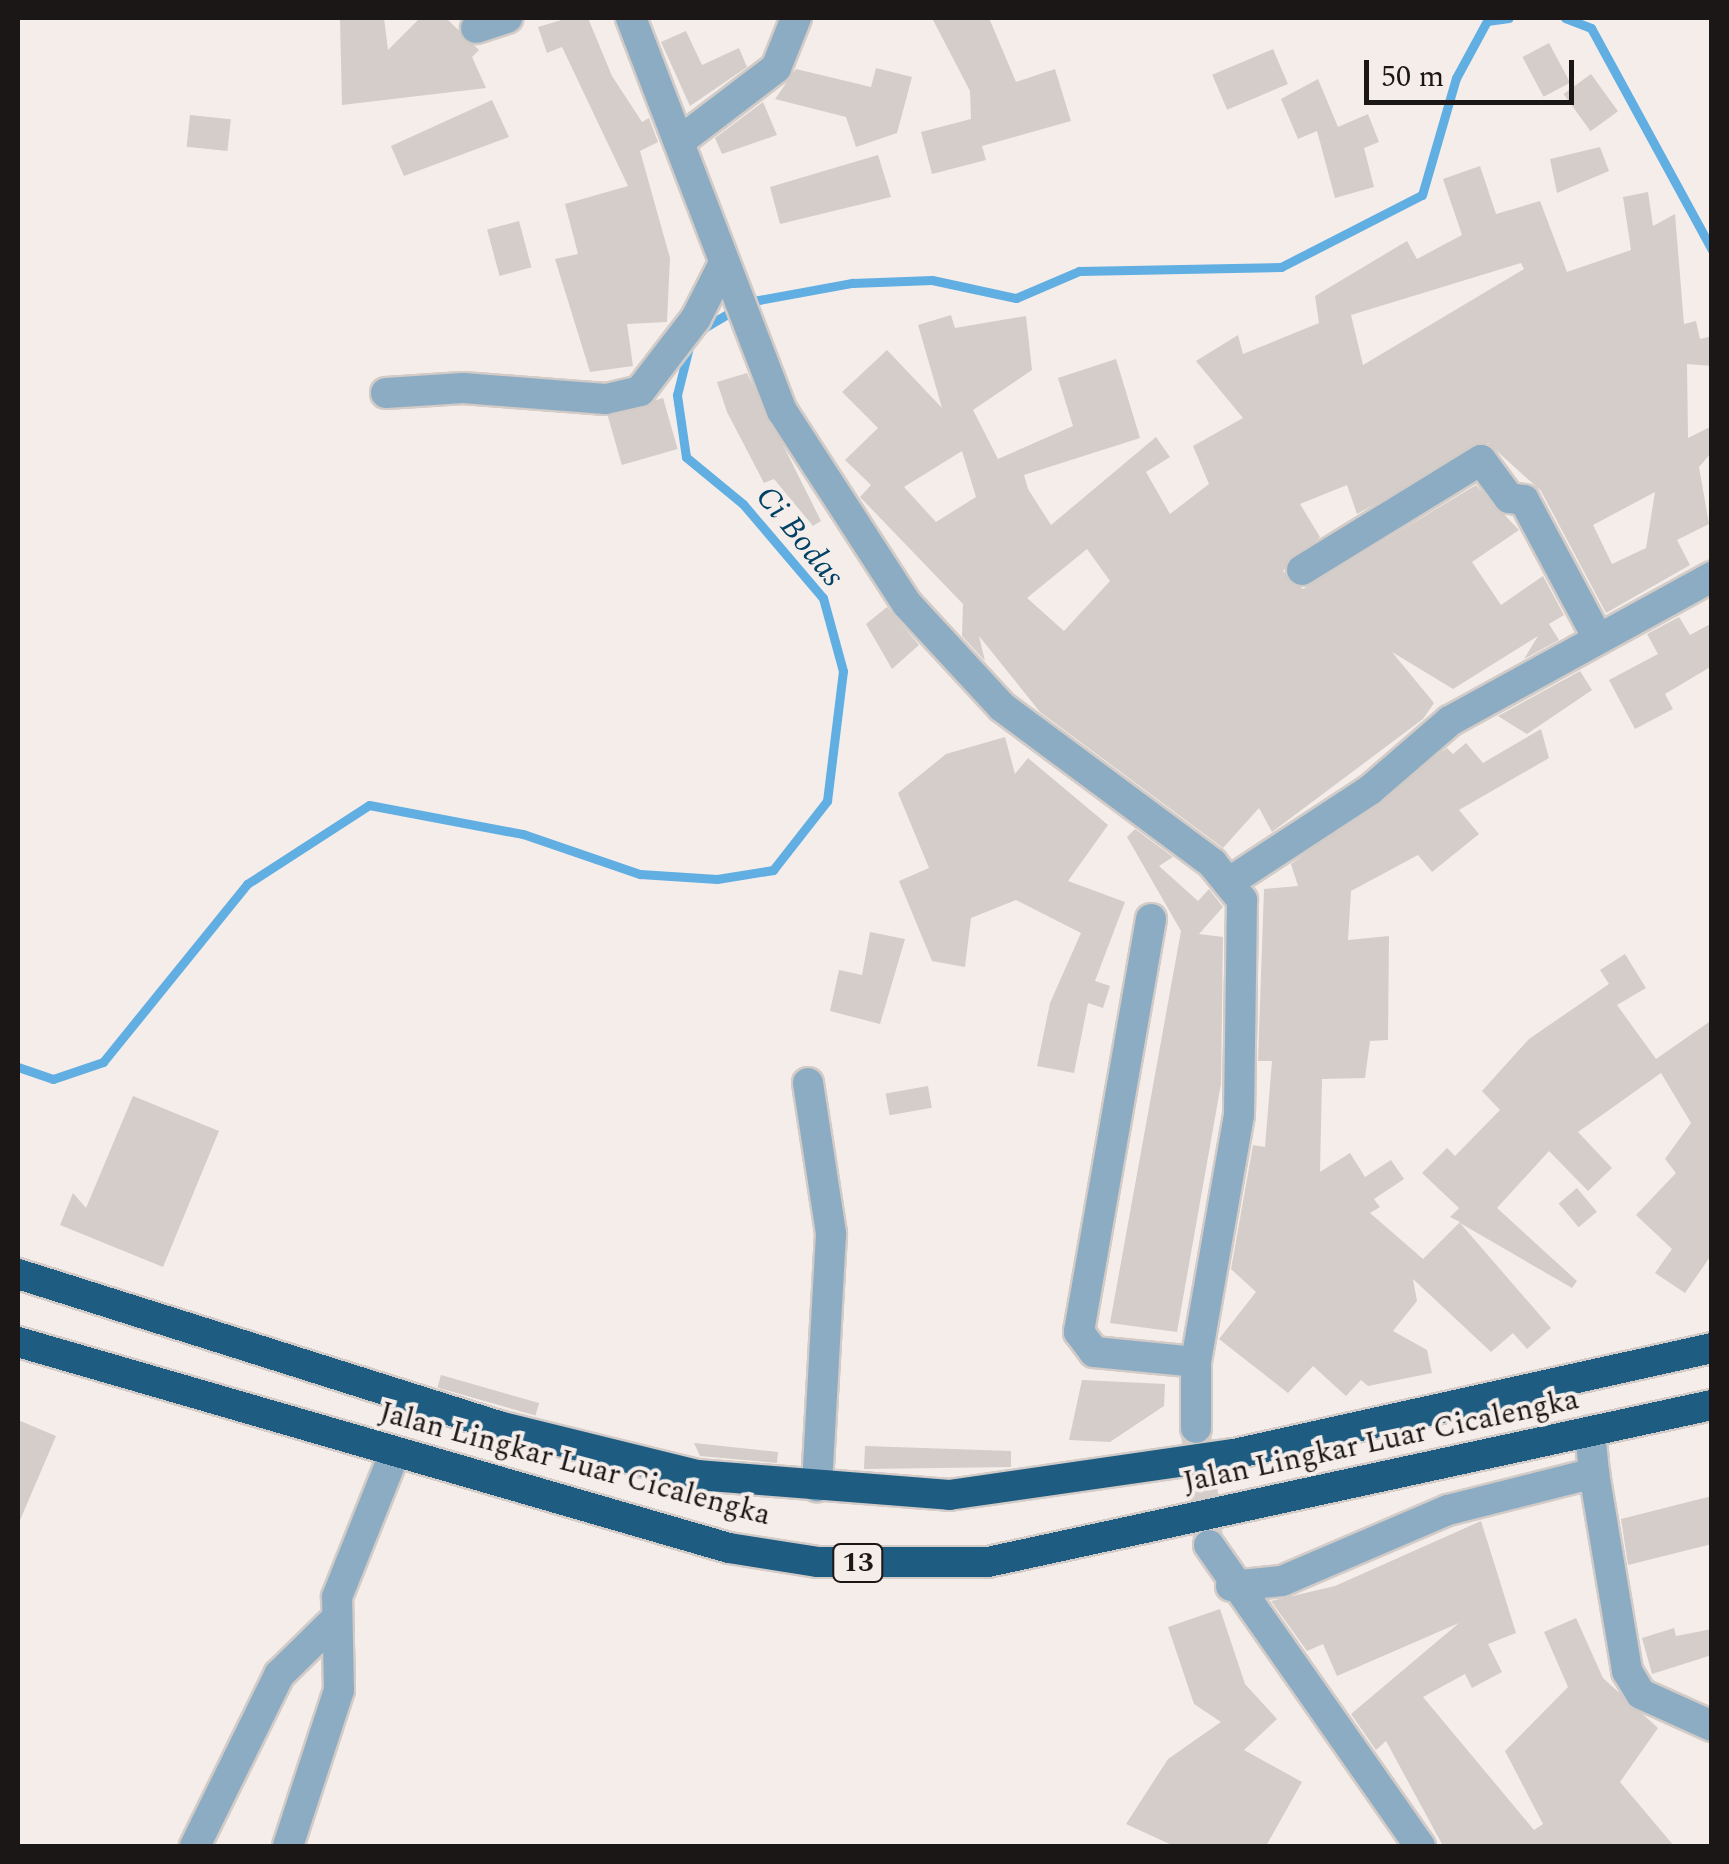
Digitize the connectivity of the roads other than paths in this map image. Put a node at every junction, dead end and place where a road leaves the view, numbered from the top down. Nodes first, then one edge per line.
1 (507, 18) edge
2 (631, 18) edge
3 (796, 18) edge
4 (476, 28) dead end
5 (684, 138) junction
6 (730, 277) junction
7 (386, 392) dead end
8 (1302, 570) dead end
9 (1712, 577) edge
10 (1597, 637) junction
11 (1231, 881) junction
12 (1150, 919) dead end
13 (808, 1083) dead end
14 (18, 1274) edge
15 (18, 1342) edge
16 (1712, 1348) edge
17 (1196, 1362) junction
18 (1712, 1405) edge
19 (1196, 1428) tunnel mouth
20 (1590, 1432) junction
21 (395, 1452) junction
22 (1594, 1473) junction
23 (817, 1487) junction
24 (1209, 1545) tunnel mouth
25 (1231, 1586) junction
26 (336, 1619) junction
27 (1712, 1726) edge
28 (195, 1846) edge
29 (288, 1846) edge
30 (1420, 1846) edge

1 - 4 street
2 - 5 street
3 - 5 street
5 - 6 street
6 - 7 street
6 - 11 street
8 - 10 street
9 - 10 street
10 - 11 street
11 - 17 street
12 - 17 street
13 - 23 street
14 - 23 highway, Jalan Lingkar Luar Cicalengka
15 - 21 highway, Jalan Lingkar Luar Cicalengka / 13
16 - 23 highway, Jalan Lingkar Luar Cicalengka
17 - 19 street
18 - 20 highway, Jalan Lingkar Luar Cicalengka / 13
20 - 21 highway, Jalan Lingkar Luar Cicalengka / 13
20 - 22 street
21 - 26 street
22 - 25 street
22 - 27 street
24 - 25 street
25 - 30 street
26 - 28 street
26 - 29 street

